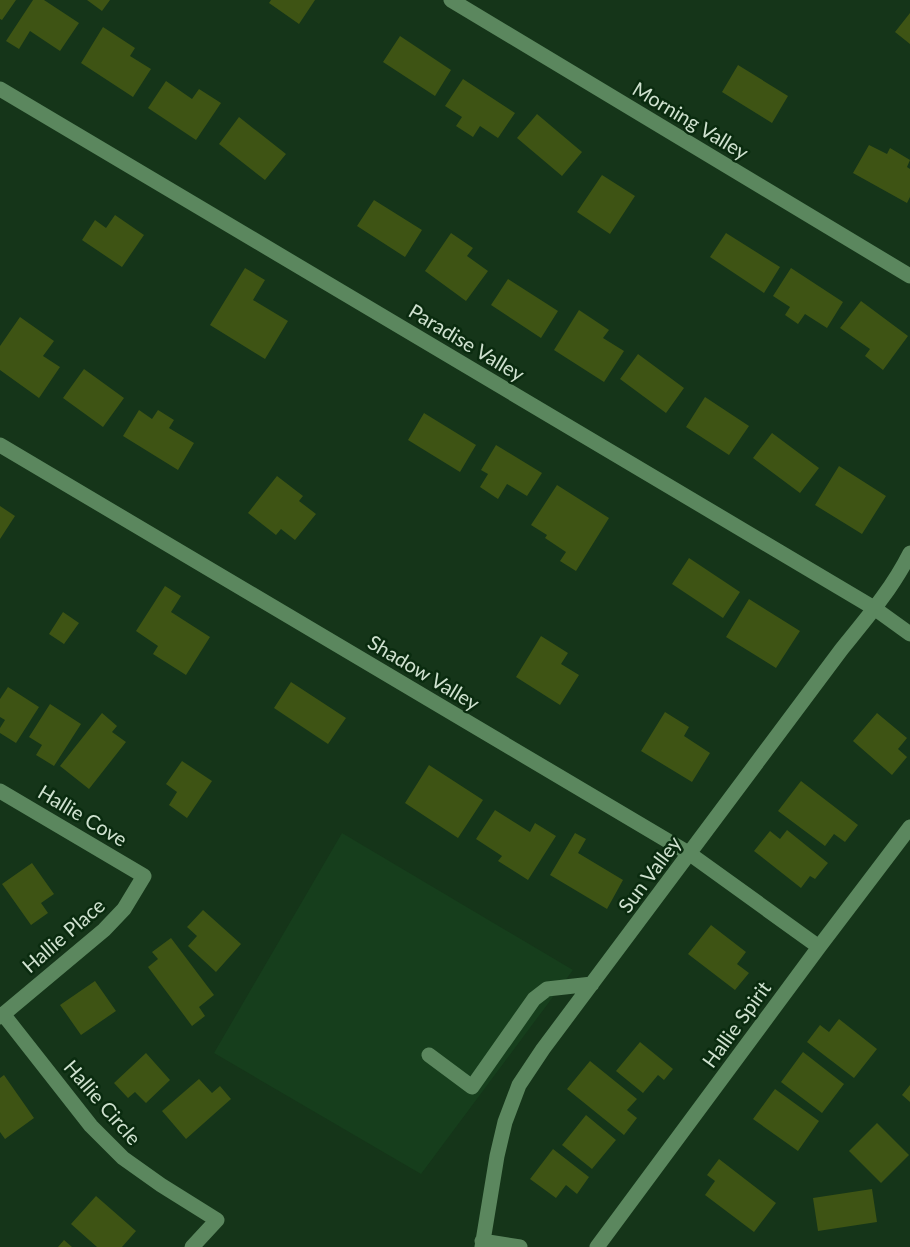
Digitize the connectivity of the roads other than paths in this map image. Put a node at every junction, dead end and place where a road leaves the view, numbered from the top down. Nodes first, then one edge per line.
1 (451, 0) edge
2 (0, 89) edge
3 (910, 276) edge
4 (0, 445) edge
5 (910, 553) edge
6 (874, 609) junction
7 (910, 634) edge
8 (0, 790) edge
9 (910, 827) edge
10 (690, 854) junction
11 (144, 876) joint
12 (819, 947) junction
13 (592, 984) junction
14 (2, 1016) edge
15 (429, 1055) dead end
16 (482, 1244) edge
17 (192, 1247) edge
18 (520, 1247) edge
19 (597, 1247) edge

1 - 3 street, Morning Valley
2 - 6 street, Paradise Valley
4 - 10 street, Shadow Valley
5 - 6 street, Sun Valley
6 - 7 street, Paradise Valley
6 - 10 street, Sun Valley
8 - 11 street, Hallie Cove
9 - 12 street, Hallie Spirit
10 - 12 street, Shadow Valley
10 - 13 street, Sun Valley
11 - 14 street, Hallie Place
12 - 19 street, Hallie Spirit
13 - 15 street
13 - 16 street, Sun Valley
14 - 17 street, Hallie Circle
16 - 18 street

